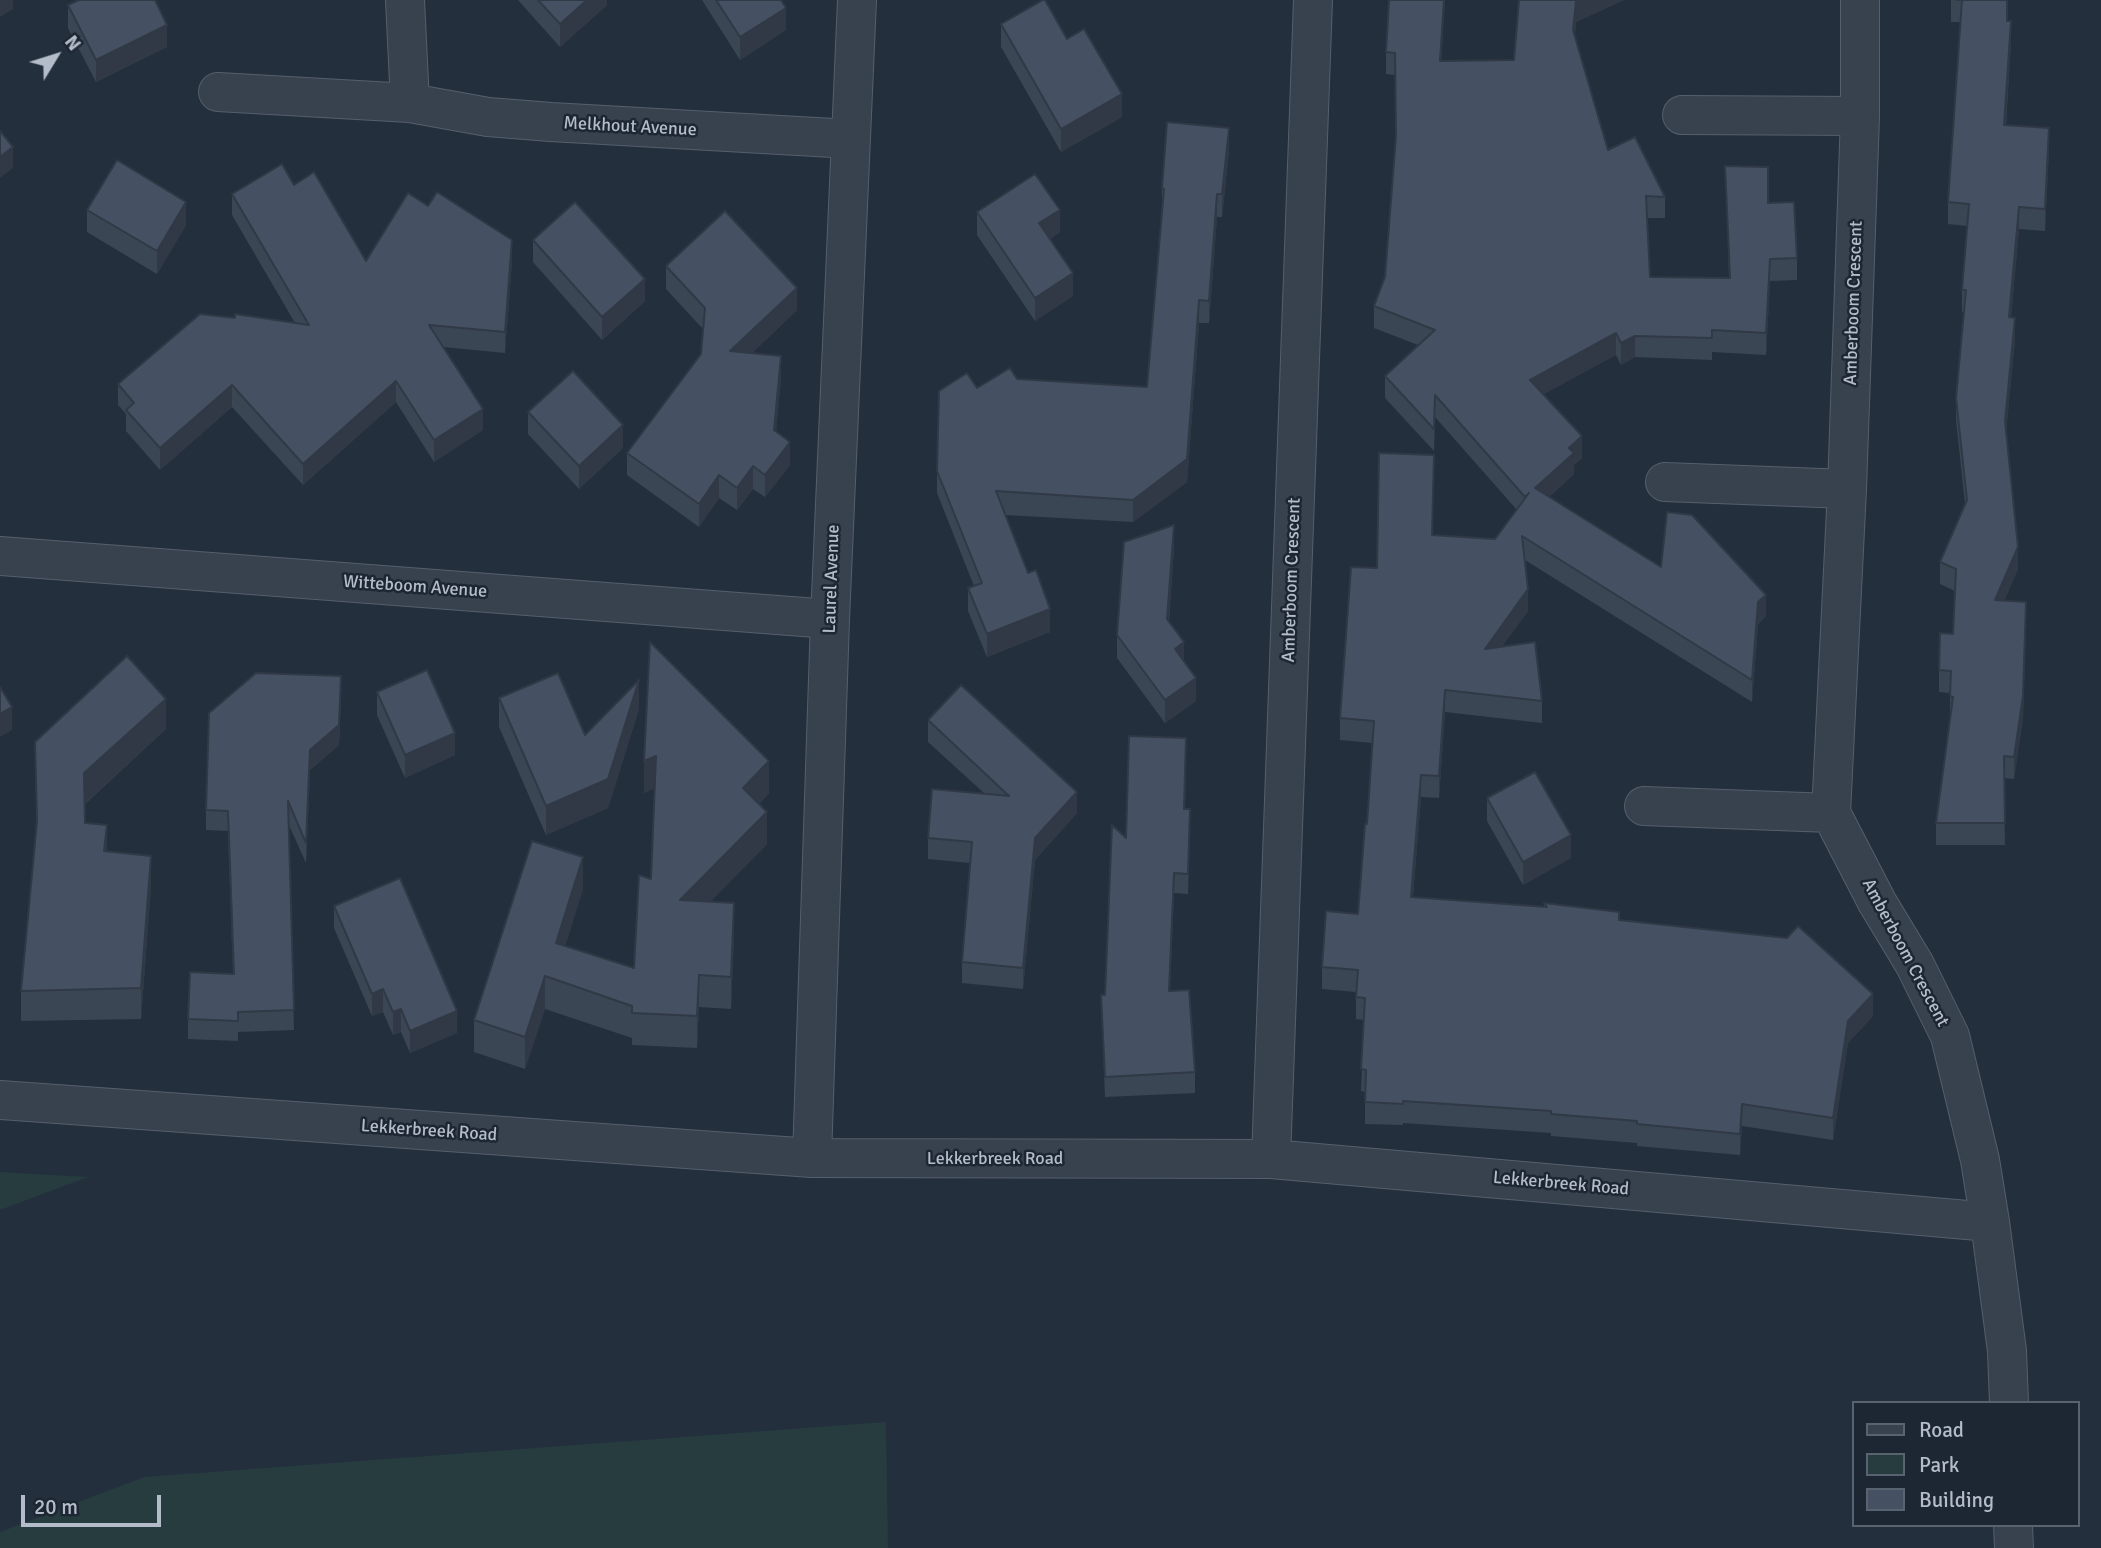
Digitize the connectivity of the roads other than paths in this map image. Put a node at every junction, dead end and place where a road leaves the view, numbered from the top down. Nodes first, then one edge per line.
1 (405, 0) edge
2 (857, 0) edge
3 (1313, 0) edge
4 (1860, 0) edge
5 (218, 92) dead end
6 (410, 103) junction
7 (1682, 115) dead end
8 (1860, 116) junction
9 (851, 139) junction
10 (1665, 482) dead end
11 (1847, 489) junction
12 (0, 556) edge
13 (830, 619) junction
14 (1644, 806) dead end
15 (1832, 813) junction
16 (0, 1100) edge
17 (811, 1158) junction
18 (1271, 1159) junction
19 (1990, 1222) junction
20 (2009, 1401) edge
21 (2013, 1527) edge
22 (2014, 1548) edge

1 - 6 street
2 - 9 street, Laurel Avenue
3 - 18 street, Amberboom Crescent
4 - 8 street, Amberboom Crescent
5 - 6 street, Melkhout Avenue
6 - 9 street, Melkhout Avenue
7 - 8 street
8 - 11 street, Amberboom Crescent
9 - 13 street, Laurel Avenue
10 - 11 street
11 - 15 street, Amberboom Crescent
12 - 13 street, Witteboom Avenue
13 - 17 street, Laurel Avenue
14 - 15 street
15 - 19 street, Amberboom Crescent
16 - 17 street, Lekkerbreek Road
17 - 18 street, Lekkerbreek Road
18 - 19 street, Lekkerbreek Road
19 - 20 street, Amberboom Crescent
21 - 22 street

